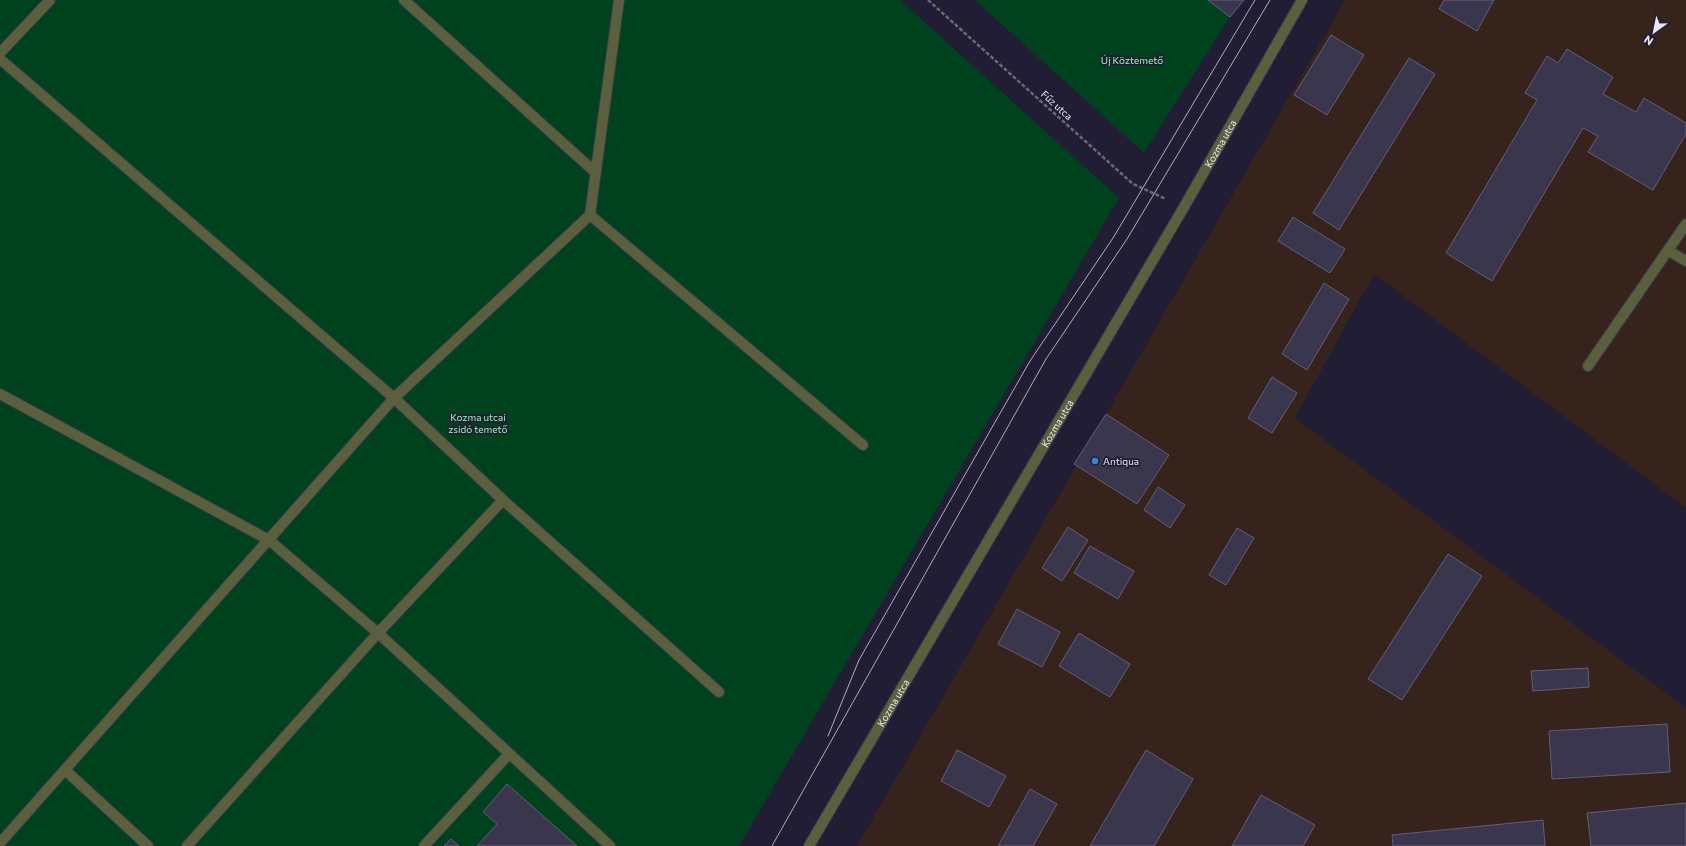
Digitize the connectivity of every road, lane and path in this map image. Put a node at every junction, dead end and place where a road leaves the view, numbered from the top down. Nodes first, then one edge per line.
1 (50, 0) edge
2 (404, 0) edge
3 (619, 0) edge
4 (928, 0) edge
5 (1302, 0) edge
6 (0, 53) edge
7 (0, 59) edge
8 (596, 172) junction
9 (1184, 207) junction
10 (590, 215) junction
11 (1686, 224) edge
12 (1669, 251) junction
13 (1686, 261) edge
14 (1588, 366) dead end
15 (0, 394) edge
16 (394, 398) junction
17 (863, 445) dead end
18 (503, 500) junction
19 (269, 540) junction
20 (378, 633) junction
21 (719, 692) dead end
22 (509, 754) junction
23 (65, 770) junction
24 (0, 843) edge
25 (148, 846) edge
26 (187, 846) edge
27 (424, 846) edge
28 (610, 846) edge
29 (809, 846) edge

1 - 6 street
2 - 8 street
3 - 8 street
4 - 9 path, Fűz utca
5 - 9 street, Kozma utca
7 - 16 street
8 - 10 street
9 - 29 street, Kozma utca
10 - 16 street
10 - 17 street
11 - 12 street
12 - 13 street
12 - 14 street
15 - 19 street
16 - 18 street
16 - 19 street
18 - 20 street
18 - 21 street
19 - 20 street
19 - 23 street
20 - 22 street
20 - 26 street
22 - 27 street
22 - 28 street
23 - 24 street
23 - 25 street

